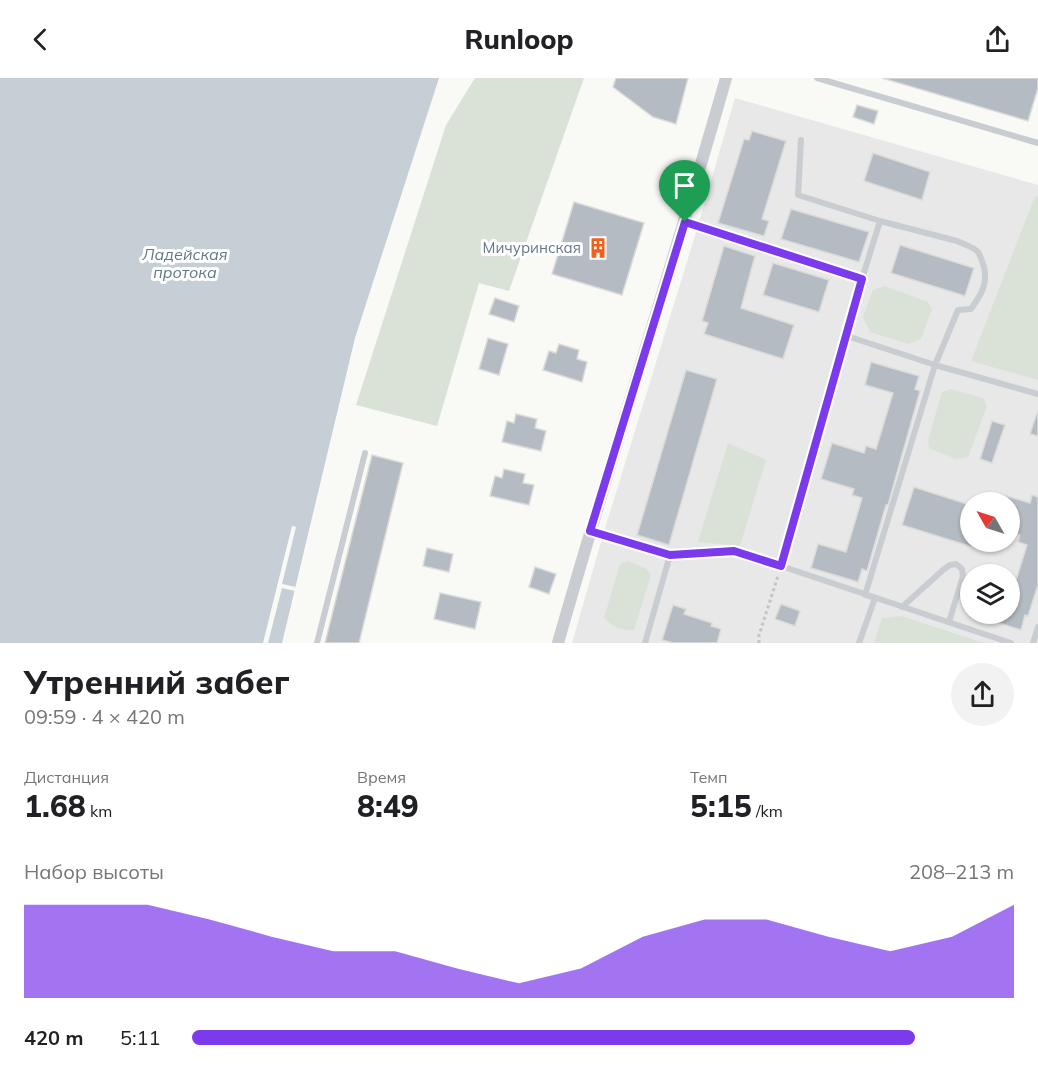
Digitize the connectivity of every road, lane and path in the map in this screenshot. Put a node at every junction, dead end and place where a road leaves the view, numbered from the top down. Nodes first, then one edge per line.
1 (726, 78) edge
2 (817, 78) edge
3 (801, 140) dead end
4 (1038, 143) edge
5 (880, 221) junction
6 (685, 222) junction
7 (862, 279) junction
8 (847, 336) junction
9 (935, 365) junction
10 (1038, 394) edge
11 (365, 453) dead end
12 (590, 531) junction
13 (670, 555) junction
14 (781, 566) junction
15 (865, 595) junction
16 (875, 598) junction
17 (902, 607) junction
18 (949, 622) junction
19 (1038, 627) edge
20 (317, 643) edge
21 (558, 643) edge
22 (645, 643) edge
23 (759, 643) edge
24 (859, 643) edge
25 (1011, 643) edge
26 (1033, 643) edge

1 - 6 street
2 - 4 lane
3 - 5 lane
5 - 7 lane
5 - 9 lane
6 - 7 lane
6 - 12 street
7 - 8 lane
8 - 9 lane
8 - 14 lane
9 - 10 lane
9 - 15 lane
11 - 20 lane
12 - 13 lane
12 - 21 street
13 - 14 lane
13 - 22 lane
14 - 15 lane
14 - 23 path
15 - 16 lane
16 - 17 lane
16 - 24 lane
17 - 18 lane
17 - 18 lane
18 - 25 lane
19 - 26 lane

